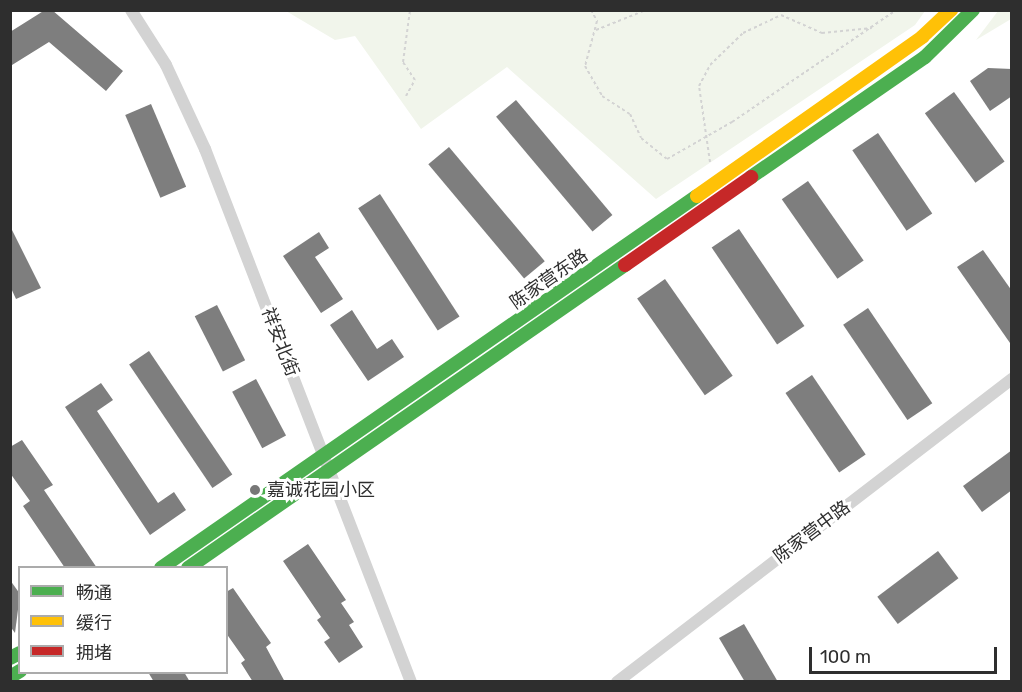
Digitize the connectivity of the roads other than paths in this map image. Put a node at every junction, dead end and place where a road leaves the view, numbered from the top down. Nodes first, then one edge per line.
1 (131, 10) edge
2 (951, 10) edge
3 (973, 10) edge
4 (1010, 382) edge
5 (326, 459) junction
6 (331, 473) junction
7 (163, 566) edge
8 (190, 566) edge
9 (411, 681) edge
10 (616, 681) edge

1 - 5 street, 祥安北街
2 - 5 street, 陈家营东路
3 - 6 street, 陈家营东路
4 - 10 street, 陈家营中路
5 - 6 street, 祥安北街
5 - 7 street, 陈家营东路
6 - 8 street, 陈家营东路
6 - 9 street, 祥安北街

